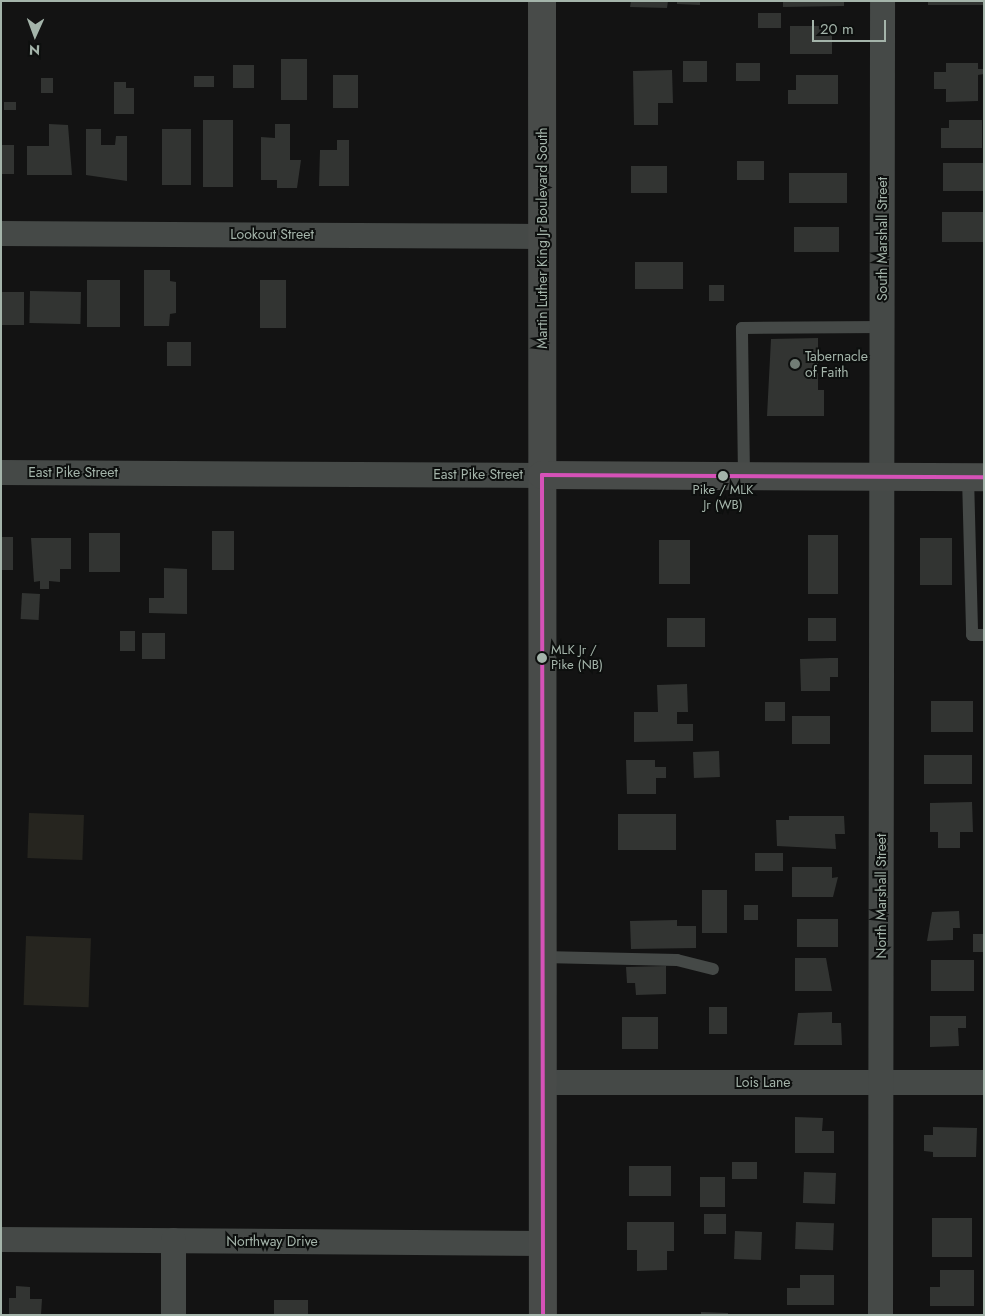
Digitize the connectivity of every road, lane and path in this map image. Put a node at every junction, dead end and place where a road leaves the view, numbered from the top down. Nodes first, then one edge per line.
1 (542, 1) edge
2 (882, 1) edge
3 (1, 233) edge
4 (542, 236) junction
5 (882, 327) junction
6 (1, 472) edge
7 (542, 474) junction
8 (744, 476) junction
9 (882, 477) junction
10 (976, 477) edge
11 (984, 636) edge
12 (543, 958) junction
13 (713, 969) dead end
14 (543, 1082) junction
15 (880, 1082) junction
16 (984, 1082) edge
17 (1, 1239) edge
18 (172, 1240) junction
19 (543, 1243) junction
20 (173, 1315) edge
21 (543, 1315) edge
22 (880, 1315) edge

1 - 4 main road, Martin Luther King Jr Boulevard South
2 - 5 street, South Marshall Street
3 - 4 street, Lookout Street
4 - 7 main road, Martin Luther King Jr Boulevard South
5 - 8 lane
5 - 9 street, South Marshall Street
6 - 7 street, East Pike Street
7 - 8 main road, East Pike Street
7 - 12 main road, Martin Luther King Jr Boulevard South
8 - 9 main road, East Pike Street
9 - 10 main road, East Pike Street
9 - 15 street, North Marshall Street
10 - 11 lane
12 - 13 lane
12 - 14 main road, Martin Luther King Jr Boulevard South
14 - 15 street, Lois Lane
14 - 19 main road, Martin Luther King Jr Boulevard South
15 - 16 street, Lois Lane
15 - 22 street, North Marshall Street
17 - 18 street, Northway Drive
18 - 19 street, Northway Drive
18 - 20 street
19 - 21 main road, Martin Luther King Jr Boulevard South

